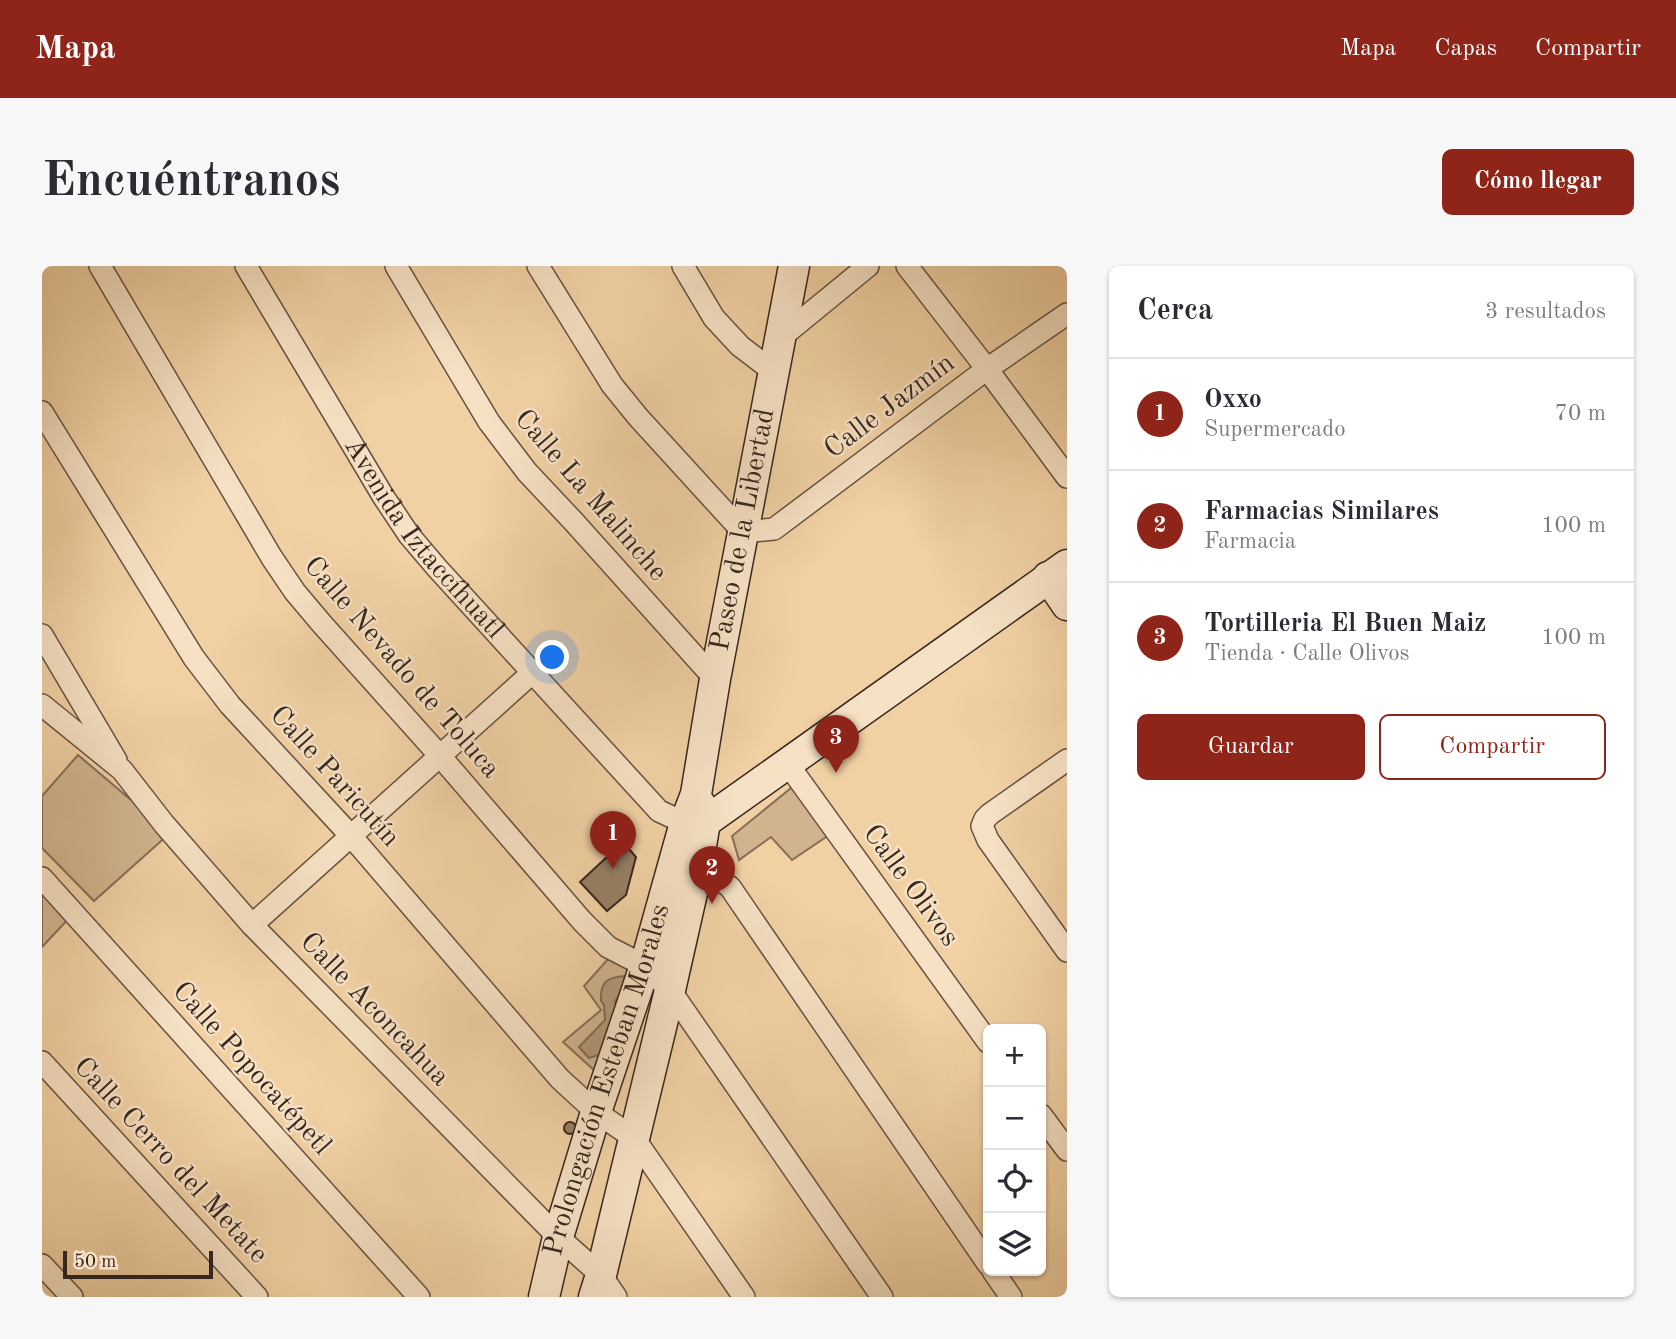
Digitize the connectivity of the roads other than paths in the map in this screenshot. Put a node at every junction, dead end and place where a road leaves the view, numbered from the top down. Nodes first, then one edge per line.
1 (100, 266) edge
2 (246, 266) edge
3 (396, 266) edge
4 (538, 266) edge
5 (683, 266) edge
6 (794, 266) edge
7 (868, 266) edge
8 (907, 266) edge
9 (1067, 314) edge
10 (780, 338) junction
11 (987, 369) junction
12 (774, 372) junction
13 (42, 412) edge
14 (1067, 477) edge
15 (743, 532) junction
16 (1058, 571) edge
17 (1067, 604) edge
18 (42, 635) edge
19 (532, 673) junction
20 (715, 679) junction
21 (42, 705) edge
22 (440, 756) junction
23 (1067, 760) edge
24 (787, 763) junction
25 (122, 770) junction
26 (692, 821) junction
27 (351, 836) junction
28 (696, 875) junction
29 (42, 878) edge
30 (251, 925) junction
31 (1067, 951) edge
32 (645, 966) junction
33 (670, 990) junction
34 (983, 1035) edge
35 (42, 1062) edge
36 (596, 1112) junction
37 (1053, 1120) edge
38 (634, 1139) junction
39 (1067, 1150) edge
40 (558, 1237) junction
41 (983, 1257) edge
42 (42, 1265) edge
43 (996, 1276) edge
44 (604, 1290) edge
45 (408, 1293) edge
46 (72, 1297) edge
47 (257, 1297) edge
48 (544, 1297) edge
49 (744, 1297) edge
50 (882, 1297) edge
51 (1011, 1297) edge

1 - 22 street, Calle Nevado de Toluca
2 - 19 street, Avenida Iztaccíhuatl
3 - 20 street, Calle La Malinche
4 - 15 street
5 - 12 street
6 - 10 street, Paseo de la Libertad
7 - 10 street
8 - 11 street
9 - 11 street, Calle Jazmín
10 - 12 street, Paseo de la Libertad
11 - 14 street
11 - 15 street, Calle Jazmín
12 - 15 street, Paseo de la Libertad
13 - 27 street, Calle Paricutín
15 - 20 street, Paseo de la Libertad
16 - 17 street
16 - 24 street
18 - 25 street, Calle Aconcahua
19 - 22 street
19 - 26 street, Avenida Iztaccíhuatl
20 - 26 street, Paseo de la Libertad
21 - 25 street, Calle Aconcahua
22 - 27 street
22 - 32 street, Calle Nevado de Toluca
23 - 31 street
24 - 26 street
24 - 34 street, Calle Olivos
25 - 30 street, Calle Aconcahua
26 - 28 street, Prolongación Esteban Morales
26 - 32 street, Prolongación Esteban Morales
27 - 30 street
27 - 36 street, Calle Paricutín
28 - 33 street, Prolongación Esteban Morales
28 - 41 street
29 - 45 street, Calle Popocatépetl
30 - 40 street, Calle Aconcahua
32 - 33 street, Calle Nevado de Toluca
32 - 36 street, Prolongación Esteban Morales
33 - 38 street, Prolongación Esteban Morales
33 - 50 street, Calle Nevado de Toluca
35 - 47 street, Calle Cerro del Metate
36 - 38 street, Calle Paricutín
36 - 40 street, Prolongación Esteban Morales
37 - 39 street
38 - 44 street, Prolongación Esteban Morales
38 - 49 street, Calle Paricutín
40 - 44 street, Calle Aconcahua
40 - 48 street, Prolongación Esteban Morales
42 - 46 street
43 - 51 street

